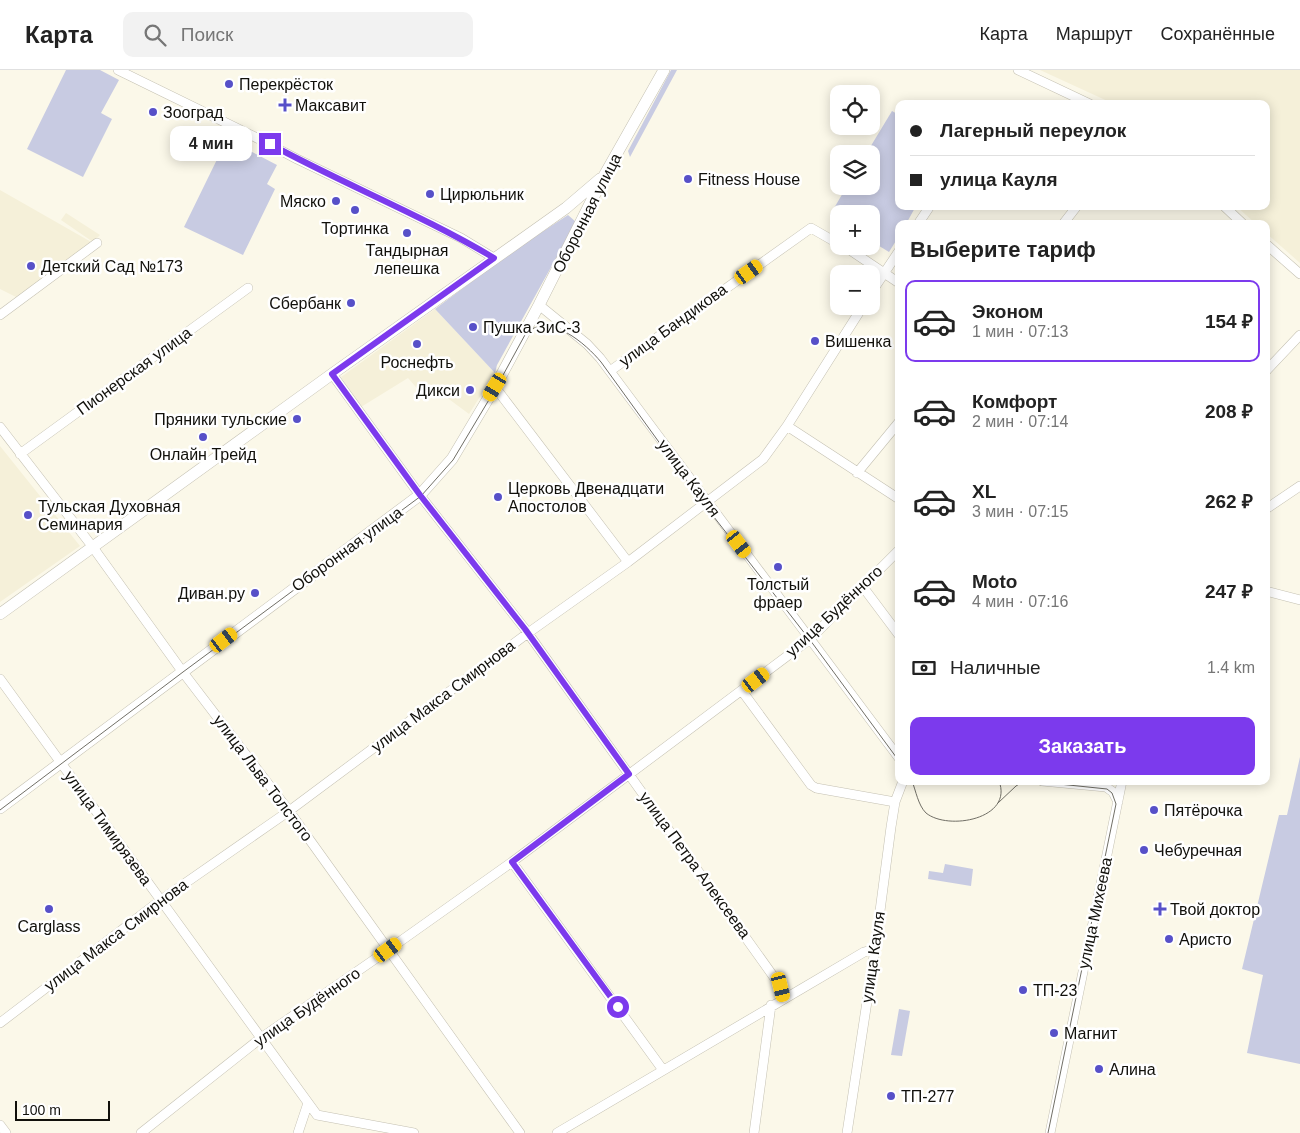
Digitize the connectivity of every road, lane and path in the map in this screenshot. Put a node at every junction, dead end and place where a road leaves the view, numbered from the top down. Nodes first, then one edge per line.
1 (118, 70) edge
2 (664, 70) edge
3 (1018, 70) edge
4 (1082, 100) edge
5 (604, 176) junction
6 (566, 208) junction
7 (1074, 210) edge
8 (1227, 210) edge
9 (1066, 220) edge
10 (1235, 220) edge
11 (581, 222) junction
12 (830, 239) edge
13 (97, 243) dead end
14 (1270, 248) edge
15 (857, 255) edge
16 (895, 257) edge
17 (494, 258) junction
18 (884, 273) junction
19 (1300, 274) edge
20 (880, 279) edge
21 (895, 280) edge
22 (248, 288) dead end
23 (539, 305) junction
24 (0, 315) edge
25 (857, 315) edge
26 (1300, 335) edge
27 (1270, 367) edge
28 (610, 371) junction
29 (332, 374) junction
30 (495, 387) junction
31 (787, 426) junction
32 (0, 427) edge
33 (895, 427) edge
34 (20, 454) junction
35 (857, 473) junction
36 (1300, 486) edge
37 (420, 495) junction
38 (895, 497) edge
39 (706, 501) junction
40 (1270, 506) edge
41 (92, 546) junction
42 (895, 554) edge
43 (628, 562) junction
44 (863, 587) junction
45 (1270, 592) edge
46 (1300, 600) edge
47 (0, 614) edge
48 (895, 631) edge
49 (528, 633) junction
50 (810, 639) junction
51 (182, 671) junction
52 (0, 679) edge
53 (742, 691) junction
54 (895, 753) edge
55 (60, 763) junction
56 (629, 774) junction
57 (901, 785) edge
58 (1085, 785) edge
59 (1121, 785) edge
60 (895, 802) junction
61 (1118, 804) junction
62 (0, 808) edge
63 (289, 811) junction
64 (512, 862) junction
65 (161, 900) junction
66 (875, 949) junction
67 (388, 950) junction
68 (784, 998) junction
69 (771, 1005) junction
70 (0, 1023) edge
71 (261, 1038) junction
72 (663, 1070) junction
73 (308, 1103) junction
74 (0, 1125) edge
75 (6, 1133) edge
76 (140, 1133) edge
77 (298, 1133) edge
78 (414, 1133) edge
79 (520, 1133) edge
80 (557, 1133) edge
81 (754, 1133) edge
82 (847, 1133) edge
83 (1050, 1133) edge

1 - 17 street
2 - 5 main road, Оборонная улица
3 - 4 street
5 - 6 main road
5 - 11 main road, Оборонная улица
6 - 11 main road
6 - 17 main road
7 - 9 street
8 - 10 street
11 - 23 main road, Оборонная улица
12 - 28 street, улица Бандикова
13 - 24 street
14 - 19 street
15 - 18 street
16 - 18 street
17 - 29 main road
18 - 20 street
18 - 21 street
22 - 34 street, Пионерская улица
23 - 28 street, улица Кауля
23 - 30 main road, Оборонная улица
25 - 31 street, улица Макса Смирнова
26 - 27 street
28 - 39 street, улица Кауля
29 - 37 street, улица Петра Алексеева
29 - 41 main road
30 - 37 main road, Оборонная улица
30 - 43 street
31 - 35 street
31 - 39 street, улица Макса Смирнова
32 - 34 street, улица Льва Толстого
33 - 35 street
34 - 41 street, улица Льва Толстого
35 - 38 street
36 - 40 street
37 - 49 street, улица Петра Алексеева
37 - 51 main road, Оборонная улица
39 - 43 street, улица Макса Смирнова
39 - 50 street, улица Кауля
41 - 47 main road
41 - 51 street, улица Льва Толстого
42 - 44 street, улица Будённого
43 - 49 street, улица Макса Смирнова
44 - 48 street
44 - 50 street, улица Будённого
45 - 46 street
49 - 56 street, улица Петра Алексеева
49 - 63 street, улица Макса Смирнова
50 - 53 street, улица Будённого
50 - 54 street, улица Кауля
51 - 55 main road, Оборонная улица
51 - 63 street, улица Льва Толстого
52 - 55 street, улица Тимирязева
53 - 56 street, улица Будённого
53 - 60 street
55 - 62 main road, Оборонная улица
55 - 65 street, улица Тимирязева
56 - 64 street, улица Будённого
56 - 68 street, улица Петра Алексеева
57 - 60 street, улица Кауля
58 - 61 street
59 - 61 street, улица Михеева
60 - 66 street, улица Кауля
61 - 83 street, улица Михеева
63 - 65 street, улица Макса Смирнова
63 - 67 street, улица Льва Толстого
64 - 67 street, улица Будённого
64 - 72 street
65 - 70 street, улица Макса Смирнова
65 - 71 street, улица Тимирязева
66 - 68 street
66 - 82 street, улица Кауля
67 - 71 street, улица Будённого
67 - 79 street, улица Льва Толстого
68 - 69 street
69 - 72 street
69 - 81 street
71 - 73 street, улица Тимирязева
71 - 76 street, улица Будённого
72 - 80 street
73 - 77 street
73 - 78 street, улица Тимирязева
74 - 75 street

